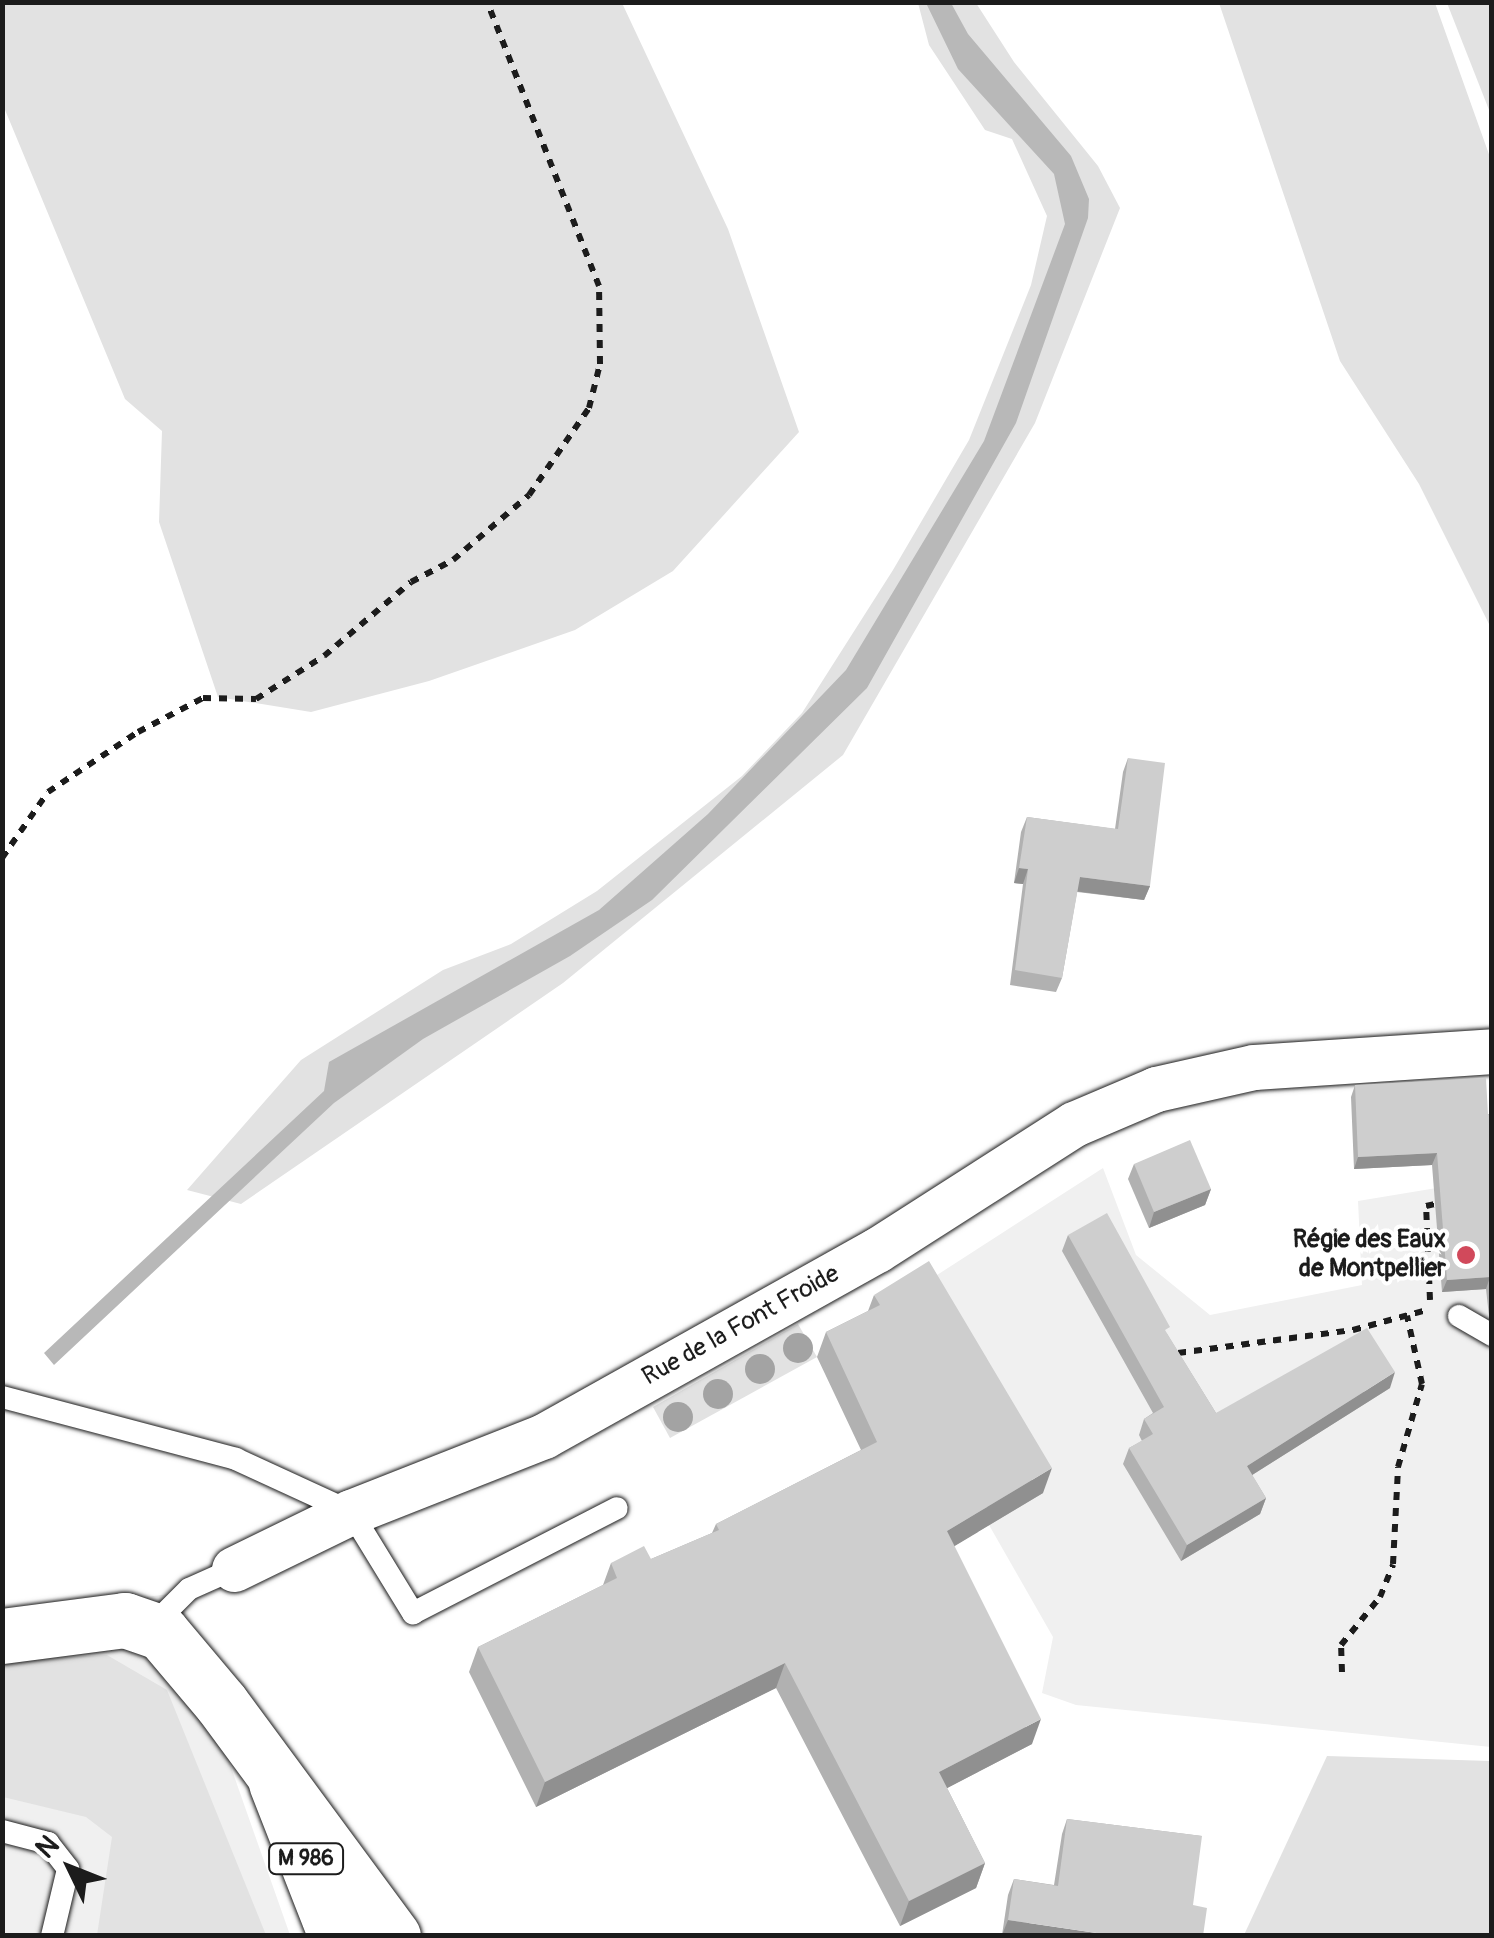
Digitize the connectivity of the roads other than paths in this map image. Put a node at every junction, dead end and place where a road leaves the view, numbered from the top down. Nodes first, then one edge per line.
1 (1492, 1051) edge
2 (1459, 1316) dead end
3 (1492, 1335) edge
4 (2, 1397) edge
5 (618, 1508) dead end
6 (351, 1512) junction
7 (234, 1569) joint
8 (150, 1628) junction
9 (2, 1636) edge
10 (276, 1783) junction
11 (2, 1831) edge
12 (52, 1936) edge
13 (336, 1936) edge
14 (361, 1936) edge
15 (393, 1936) edge

1 - 6 street, Rue de la Font Froide
2 - 3 lane
4 - 6 lane
5 - 6 lane
6 - 7 street, Rue de la Font Froide
7 - 8 lane, Rue de la Font Froide
8 - 9 street
8 - 10 street
10 - 13 street, M 986
10 - 14 street
10 - 15 street
11 - 12 lane

